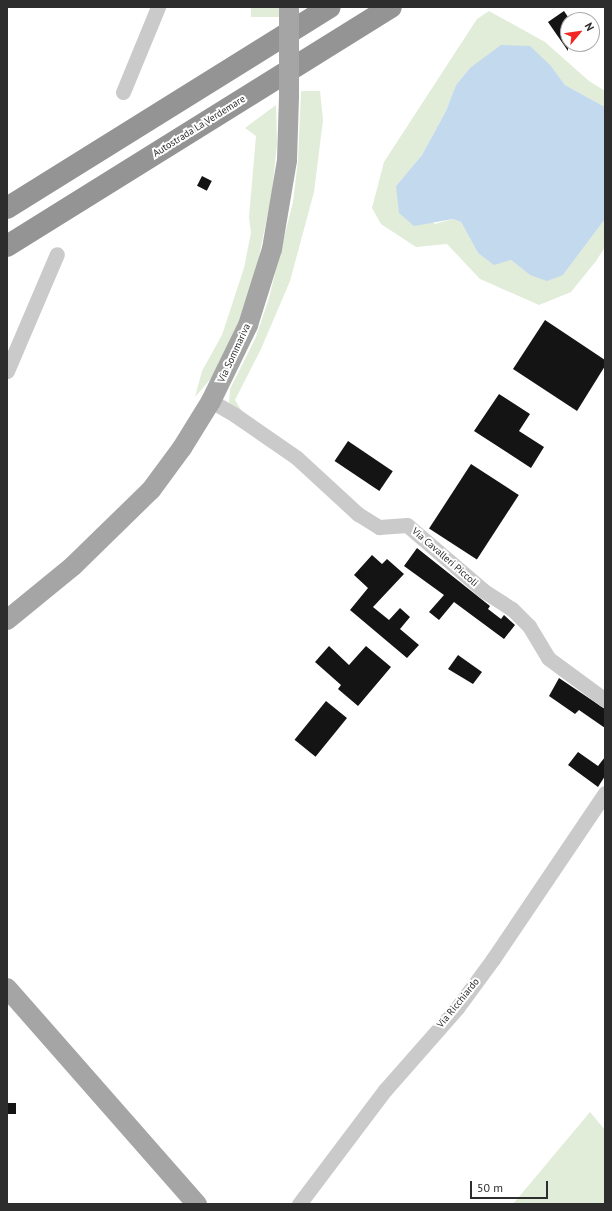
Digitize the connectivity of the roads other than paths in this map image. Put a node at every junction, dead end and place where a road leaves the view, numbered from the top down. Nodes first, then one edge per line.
1 (158, 7) edge
2 (330, 7) edge
3 (391, 7) edge
4 (289, 8) edge
5 (123, 92) dead end
6 (7, 208) edge
7 (7, 246) edge
8 (57, 254) dead end
9 (7, 371) edge
10 (211, 401) junction
11 (7, 620) edge
12 (605, 700) edge
13 (605, 793) edge
14 (7, 988) edge
15 (197, 1204) edge
16 (299, 1204) edge

1 - 5 street
2 - 6 highway
3 - 7 highway, Autostrada La Verdemare
4 - 10 main road, Via Sommariva, bridge
8 - 9 street
10 - 11 main road, Via Sommariva
10 - 12 street, Via Cavalleri Piccoli
13 - 16 street, Via Ricchiardo
14 - 15 main road

